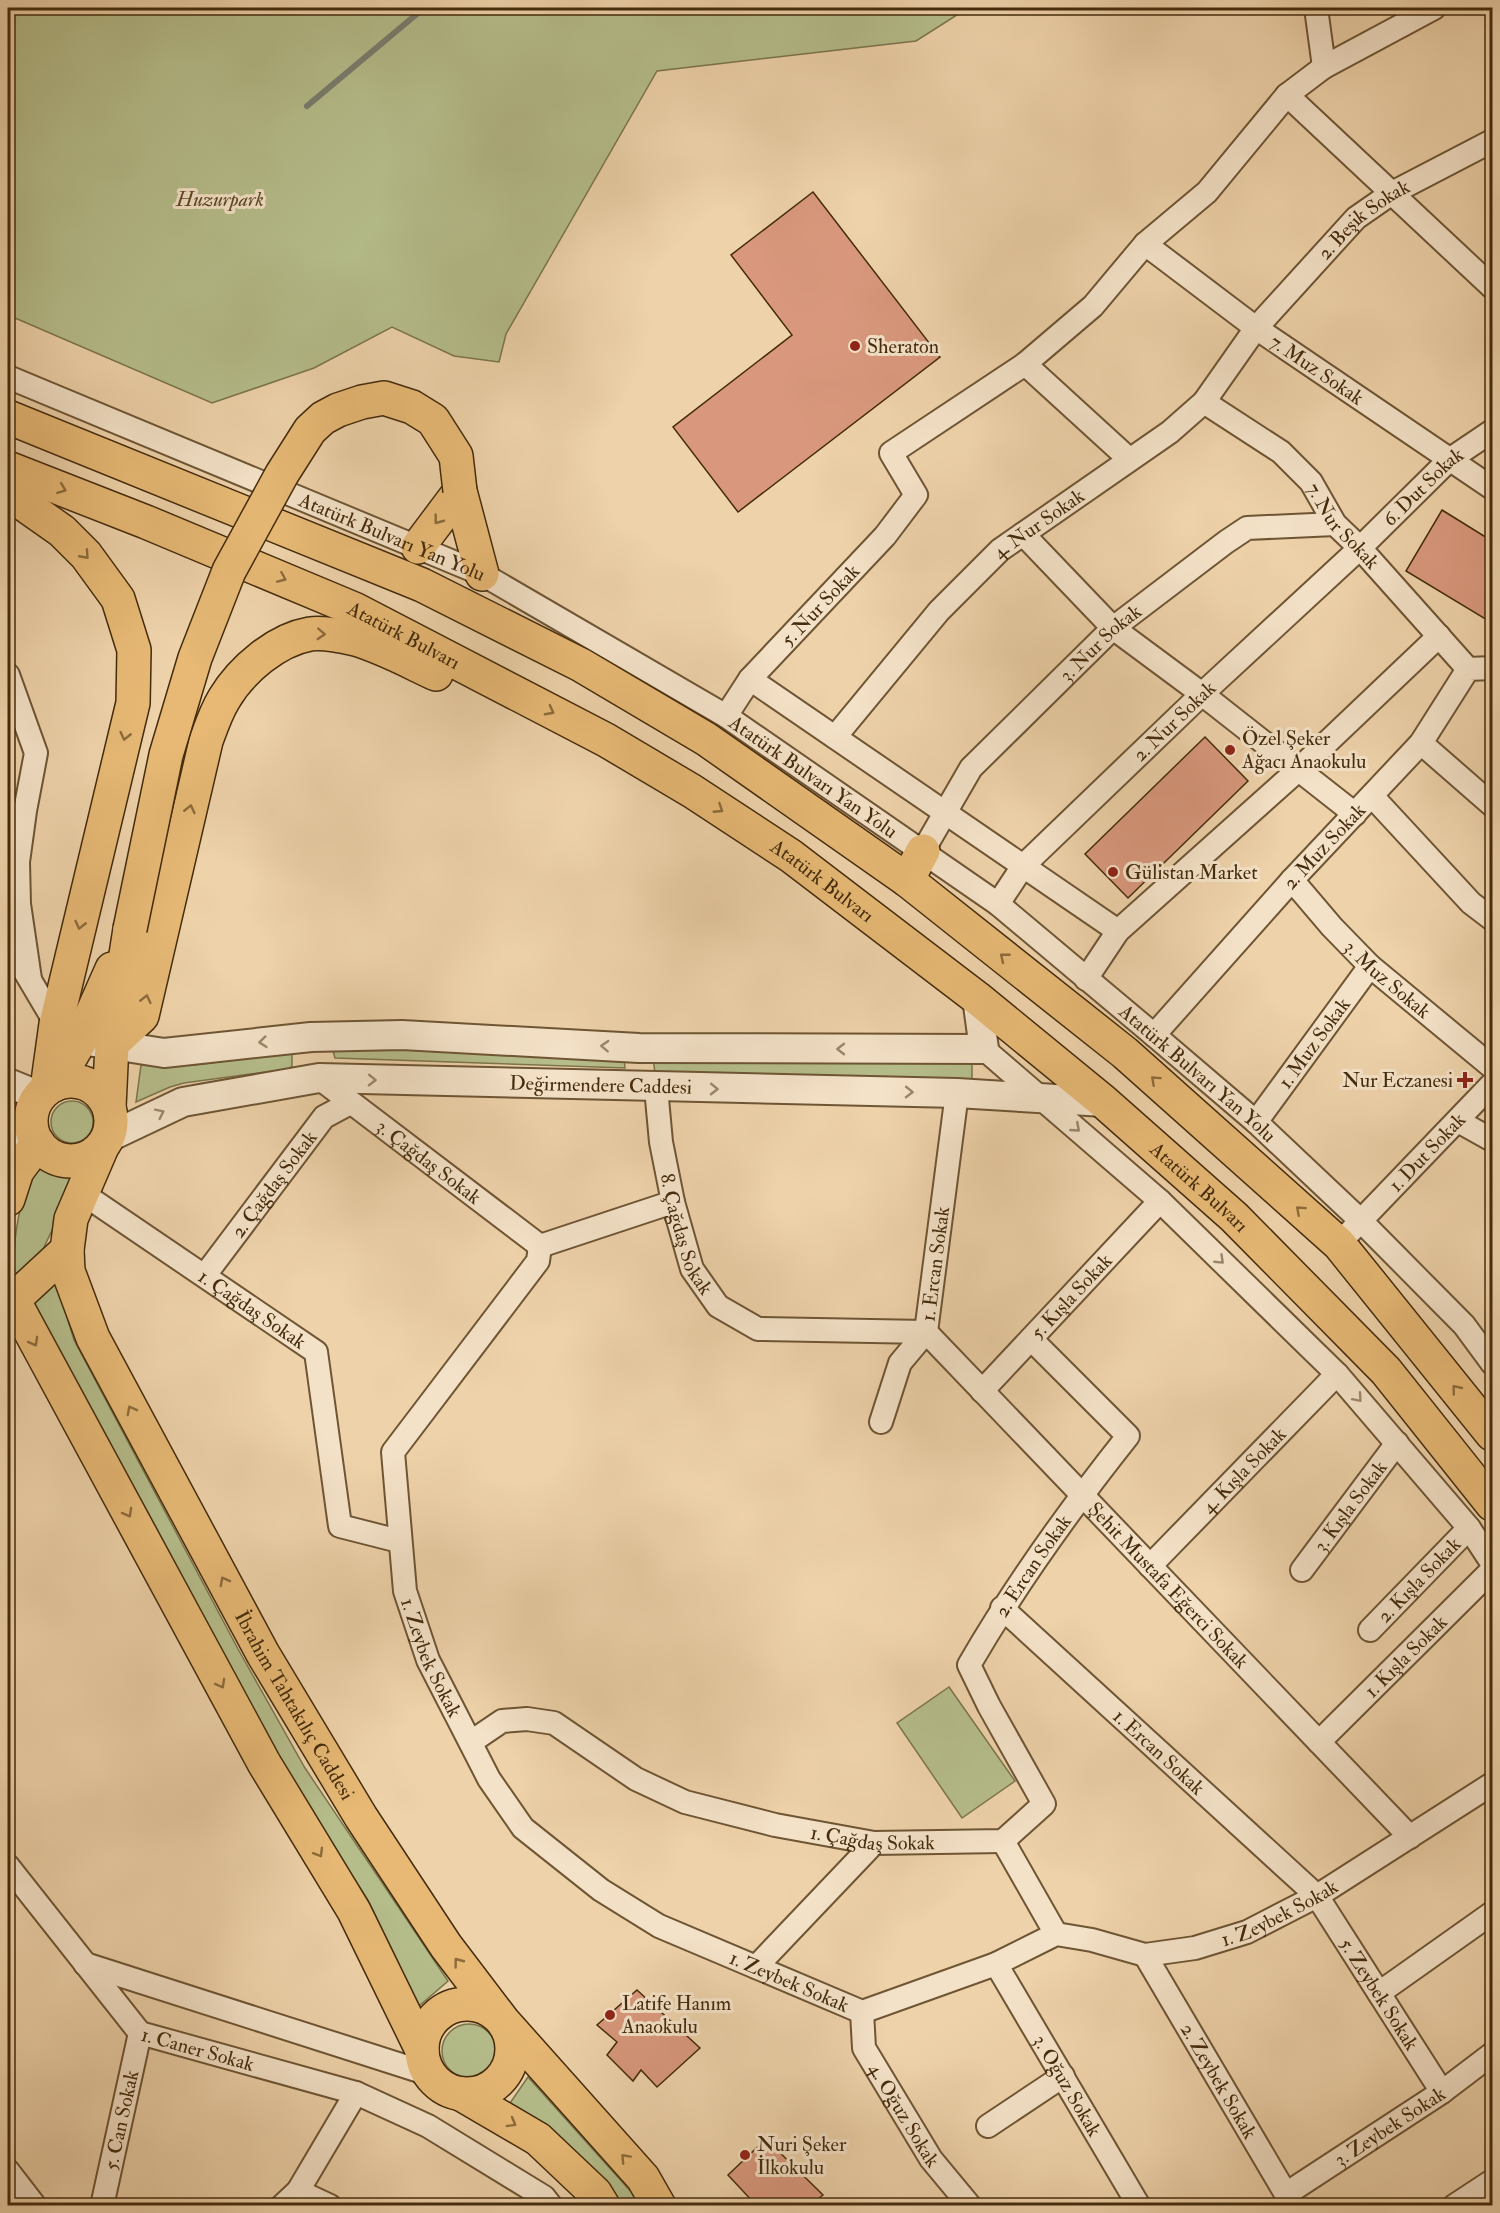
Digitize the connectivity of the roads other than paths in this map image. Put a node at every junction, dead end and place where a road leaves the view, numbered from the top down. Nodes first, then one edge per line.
1 (1316, 8) edge
2 (1434, 8) edge
3 (1324, 67) junction
4 (1287, 96) junction
5 (1492, 141) edge
6 (1392, 193) junction
7 (1145, 244) junction
8 (1492, 287) edge
9 (1256, 328) junction
10 (1025, 364) junction
11 (8, 377) edge
12 (1204, 402) junction
13 (8, 417) edge
14 (1492, 431) edge
15 (1129, 459) junction
16 (1449, 460) junction
17 (8, 468) edge
18 (1492, 488) edge
19 (460, 491) junction
20 (8, 493) edge
21 (1335, 524) junction
22 (1023, 534) junction
23 (418, 546) junction
24 (1360, 548) junction
25 (482, 574) junction
26 (1113, 628) junction
27 (1439, 636) junction
28 (1492, 668) edge
29 (1468, 669) junction
30 (8, 675) edge
31 (750, 679) junction
32 (512, 690) junction
33 (1202, 694) junction
34 (726, 716) junction
35 (835, 737) junction
36 (1421, 743) junction
37 (1298, 770) junction
38 (1372, 796) junction
39 (1492, 805) edge
40 (944, 811) junction
41 (1354, 814) junction
42 (923, 851) junction
43 (1023, 866) junction
44 (907, 880) junction
45 (1292, 880) junction
46 (998, 904) junction
47 (1492, 919) edge
48 (130, 929) junction
49 (1118, 931) junction
50 (8, 943) edge
51 (1371, 966) junction
52 (30, 979) junction
53 (1086, 979) junction
54 (977, 998) junction
55 (68, 1032) junction
56 (1154, 1035) junction
57 (311, 1037) junction
58 (112, 1044) junction
59 (639, 1048) junction
60 (984, 1049) junction
61 (1492, 1067) edge
62 (319, 1078) junction
63 (8, 1083) edge
64 (1492, 1084) edge
65 (648, 1087) junction
66 (47, 1090) junction
67 (957, 1093) junction
68 (1041, 1097) junction
69 (1104, 1102) junction
70 (350, 1103) junction
71 (1458, 1121) junction
72 (1256, 1122) junction
73 (106, 1131) junction
74 (26, 1137) edge
75 (1492, 1140) edge
76 (82, 1192) junction
77 (8, 1199) edge
78 (1160, 1201) junction
79 (673, 1202) junction
80 (1360, 1220) junction
81 (1338, 1244) junction
82 (540, 1246) junction
83 (67, 1250) junction
84 (205, 1275) junction
85 (9, 1300) edge
86 (926, 1332) junction
87 (1031, 1339) junction
88 (1492, 1363) edge
89 (1337, 1374) junction
90 (982, 1391) junction
91 (881, 1422) dead end
92 (1492, 1434) edge
93 (1397, 1443) junction
94 (1082, 1495) junction
95 (1492, 1504) edge
96 (1469, 1528) junction
97 (399, 1541) junction
98 (1492, 1563) edge
99 (1150, 1566) junction
100 (1302, 1570) dead end
101 (1492, 1570) edge
102 (1002, 1608) junction
103 (1370, 1630) dead end
104 (471, 1742) junction
105 (1319, 1742) junction
106 (1490, 1792) edge
107 (1410, 1837) junction
108 (1003, 1841) junction
109 (874, 1843) junction
110 (8, 1866) edge
111 (1317, 1896) junction
112 (1492, 1913) edge
113 (1056, 1934) junction
114 (1146, 1955) junction
115 (85, 1964) junction
116 (996, 1964) junction
117 (756, 1967) junction
118 (1379, 1993) junction
119 (862, 2012) junction
120 (502, 2021) junction
121 (140, 2033) junction
122 (1492, 2054) edge
123 (425, 2062) junction
124 (1063, 2076) junction
125 (1442, 2092) junction
126 (356, 2093) junction
127 (461, 2094) junction
128 (988, 2126) dead end
129 (8, 2171) edge
130 (1492, 2181) edge
131 (290, 2198) edge
132 (1290, 2200) edge
133 (35, 2205) edge
134 (102, 2205) edge
135 (330, 2205) edge
136 (551, 2205) edge
137 (603, 2205) edge
138 (659, 2205) edge
139 (970, 2205) edge
140 (1139, 2205) edge
141 (1454, 2205) edge

1 - 3 street
2 - 3 street
3 - 4 street
4 - 6 street
4 - 7 street
5 - 6 street, 2. Beşik Sokak
6 - 8 street
6 - 9 street, 2. Beşik Sokak
7 - 9 street, 7. Muz Sokak
7 - 10 street
9 - 12 street, 4. Nur Sokak
9 - 16 street, 7. Muz Sokak
10 - 15 street
10 - 31 street, 5. Nur Sokak
11 - 23 street, Atatürk Bulvarı Yan Yolu
12 - 15 street, 4. Nur Sokak
12 - 21 street, 7. Nur Sokak
13 - 44 main road
14 - 16 street, 6. Dut Sokak
15 - 22 street, 4. Nur Sokak
16 - 18 street, 7. Muz Sokak
16 - 24 street, 6. Dut Sokak
17 -> 32 main road, Atatürk Bulvarı
19 -> 23 main road
19 - 25 main road
19 - 48 main road, bridge
20 -> 55 main road
21 - 24 street, 7. Nur Sokak
21 - 26 street, 3. Nur Sokak
22 - 26 street
22 - 35 street, 4. Nur Sokak
23 - 25 street, Atatürk Bulvarı Yan Yolu
24 - 27 street, 7. Nur Sokak
24 - 33 street, 2. Nur Sokak
25 - 34 street, Atatürk Bulvarı Yan Yolu
26 - 33 street
26 - 40 street, 3. Nur Sokak
27 - 29 street, 7. Nur Sokak
27 - 37 street
28 - 29 street
29 - 36 street, 2. Muz Sokak
30 - 52 street
31 - 34 street, 5. Nur Sokak
31 - 35 street
32 -> 54 main road, Atatürk Bulvarı
58 -> 32 main road
33 - 37 street
33 - 43 street, 2. Nur Sokak
34 - 42 street, Atatürk Bulvarı Yan Yolu
35 - 40 street
36 - 38 street, 2. Muz Sokak
36 - 39 street
37 - 41 street
37 - 49 street
38 - 41 street, 2. Muz Sokak
38 - 47 street
40 - 42 street, 3. Nur Sokak
40 - 43 street
41 - 45 street, 2. Muz Sokak
42 - 44 main road
42 - 46 street, Atatürk Bulvarı Yan Yolu
43 - 46 street, 2. Nur Sokak
43 - 49 street
81 -> 44 main road
45 - 51 street, 3. Muz Sokak
45 - 56 street, 2. Muz Sokak
46 - 53 street, Atatürk Bulvarı Yan Yolu
48 - 55 main road
48 - 58 main road
49 - 53 street
50 - 52 street
51 - 61 street, 3. Muz Sokak
51 - 72 street, 1. Muz Sokak
52 - 55 street
53 - 56 street, Atatürk Bulvarı Yan Yolu
54 - 60 street
54 - 69 main road, Atatürk Bulvarı
55 - 58 street, Değirmendere Caddesi
55 - 66 main road
56 - 72 street, Atatürk Bulvarı Yan Yolu
57 -> 58 street, Değirmendere Caddesi
59 -> 57 street, Değirmendere Caddesi
57 - 62 street
58 - 73 main road
60 -> 59 street, Değirmendere Caddesi
59 - 65 street
60 - 68 street
62 -> 65 street, Değirmendere Caddesi
62 - 70 street, 3. Çağdaş Sokak
73 -> 62 street, Değirmendere Caddesi
63 - 66 street
64 - 71 street, 1. Dut Sokak
65 -> 67 street, Değirmendere Caddesi
65 - 79 street, 8. Çağdaş Sokak
66 - 73 main road
66 - 74 main road
67 - 68 street, Değirmendere Caddesi
67 - 86 street, 1. Ercan Sokak
68 - 69 street, Değirmendere Caddesi
68 -> 78 street
69 - 95 main road, Atatürk Bulvarı
70 - 82 street, 3. Çağdaş Sokak
70 - 84 street, 2. Çağdaş Sokak
71 - 75 street
71 - 80 street, 1. Dut Sokak
72 - 80 street, Atatürk Bulvarı Yan Yolu
73 - 74 main road
73 - 76 main road, İbrahim Tahtakılıç Caddesi
74 - 77 main road
76 - 83 main road, İbrahim Tahtakılıç Caddesi
76 - 84 street, 1. Çağdaş Sokak
78 - 87 street, 5. Kışla Sokak
78 -> 89 street
79 - 82 street
79 - 86 street, 8. Çağdaş Sokak
80 - 81 street, 1. Dut Sokak
80 - 88 street, Atatürk Bulvarı Yan Yolu
92 -> 81 main road
82 - 97 street, 1. Zeybek Sokak
83 - 85 main road
120 -> 83 main road, İbrahim Tahtakılıç Caddesi
84 - 97 street, 1. Çağdaş Sokak
85 -> 123 main road
86 - 90 street, Şehit Mustafa Eğerci Sokak
86 - 91 street, 1. Ercan Sokak
87 - 90 street, 5. Kışla Sokak
87 - 94 street, 2. Ercan Sokak
89 -> 93 street
89 - 99 street, 4. Kışla Sokak
90 - 94 street, Şehit Mustafa Eğerci Sokak
93 - 96 street
93 - 100 street, 3. Kışla Sokak
94 - 99 street, Şehit Mustafa Eğerci Sokak
94 - 102 street, 2. Ercan Sokak
96 - 98 street
96 - 103 street, 2. Kışla Sokak
97 - 104 street, 1. Zeybek Sokak
99 - 105 street, Şehit Mustafa Eğerci Sokak
101 - 105 street, 1. Kışla Sokak
102 - 108 street, 2. Ercan Sokak
102 - 111 street, 1. Ercan Sokak
104 - 109 street, 1. Çağdaş Sokak
104 - 117 street, 1. Zeybek Sokak
105 - 107 street, Şehit Mustafa Eğerci Sokak
106 - 107 street, 1. Zeybek Sokak
107 - 111 street, 1. Zeybek Sokak
108 - 109 street, 1. Çağdaş Sokak
108 - 113 street
109 - 117 street
110 - 115 street, 1. Caner Sokak
111 - 114 street, 1. Zeybek Sokak
111 - 118 street, 5. Zeybek Sokak
112 - 118 street
113 - 114 street, 1. Zeybek Sokak
113 - 116 street, 1. Zeybek Sokak
114 - 132 street, 2. Zeybek Sokak
115 - 121 street, 1. Caner Sokak
115 - 123 street
116 - 119 street, 1. Zeybek Sokak
116 - 124 street, 3. Oğuz Sokak
117 - 119 street, 1. Zeybek Sokak
118 - 125 street, 5. Zeybek Sokak
119 - 139 street, 4. Oğuz Sokak
120 - 123 main road
120 - 127 main road
138 -> 120 main road, İbrahim Tahtakılıç Caddesi
121 - 126 street, 1. Caner Sokak
121 - 134 street, 5. Can Sokak
122 - 125 street, 3. Zeybek Sokak
123 - 127 main road
124 - 128 street
124 - 140 street, 3. Oğuz Sokak
125 - 132 street, 3. Zeybek Sokak
126 - 131 street
126 - 136 street, 1. Caner Sokak
127 -> 137 main road
129 - 133 street
130 - 141 street
131 - 135 street

